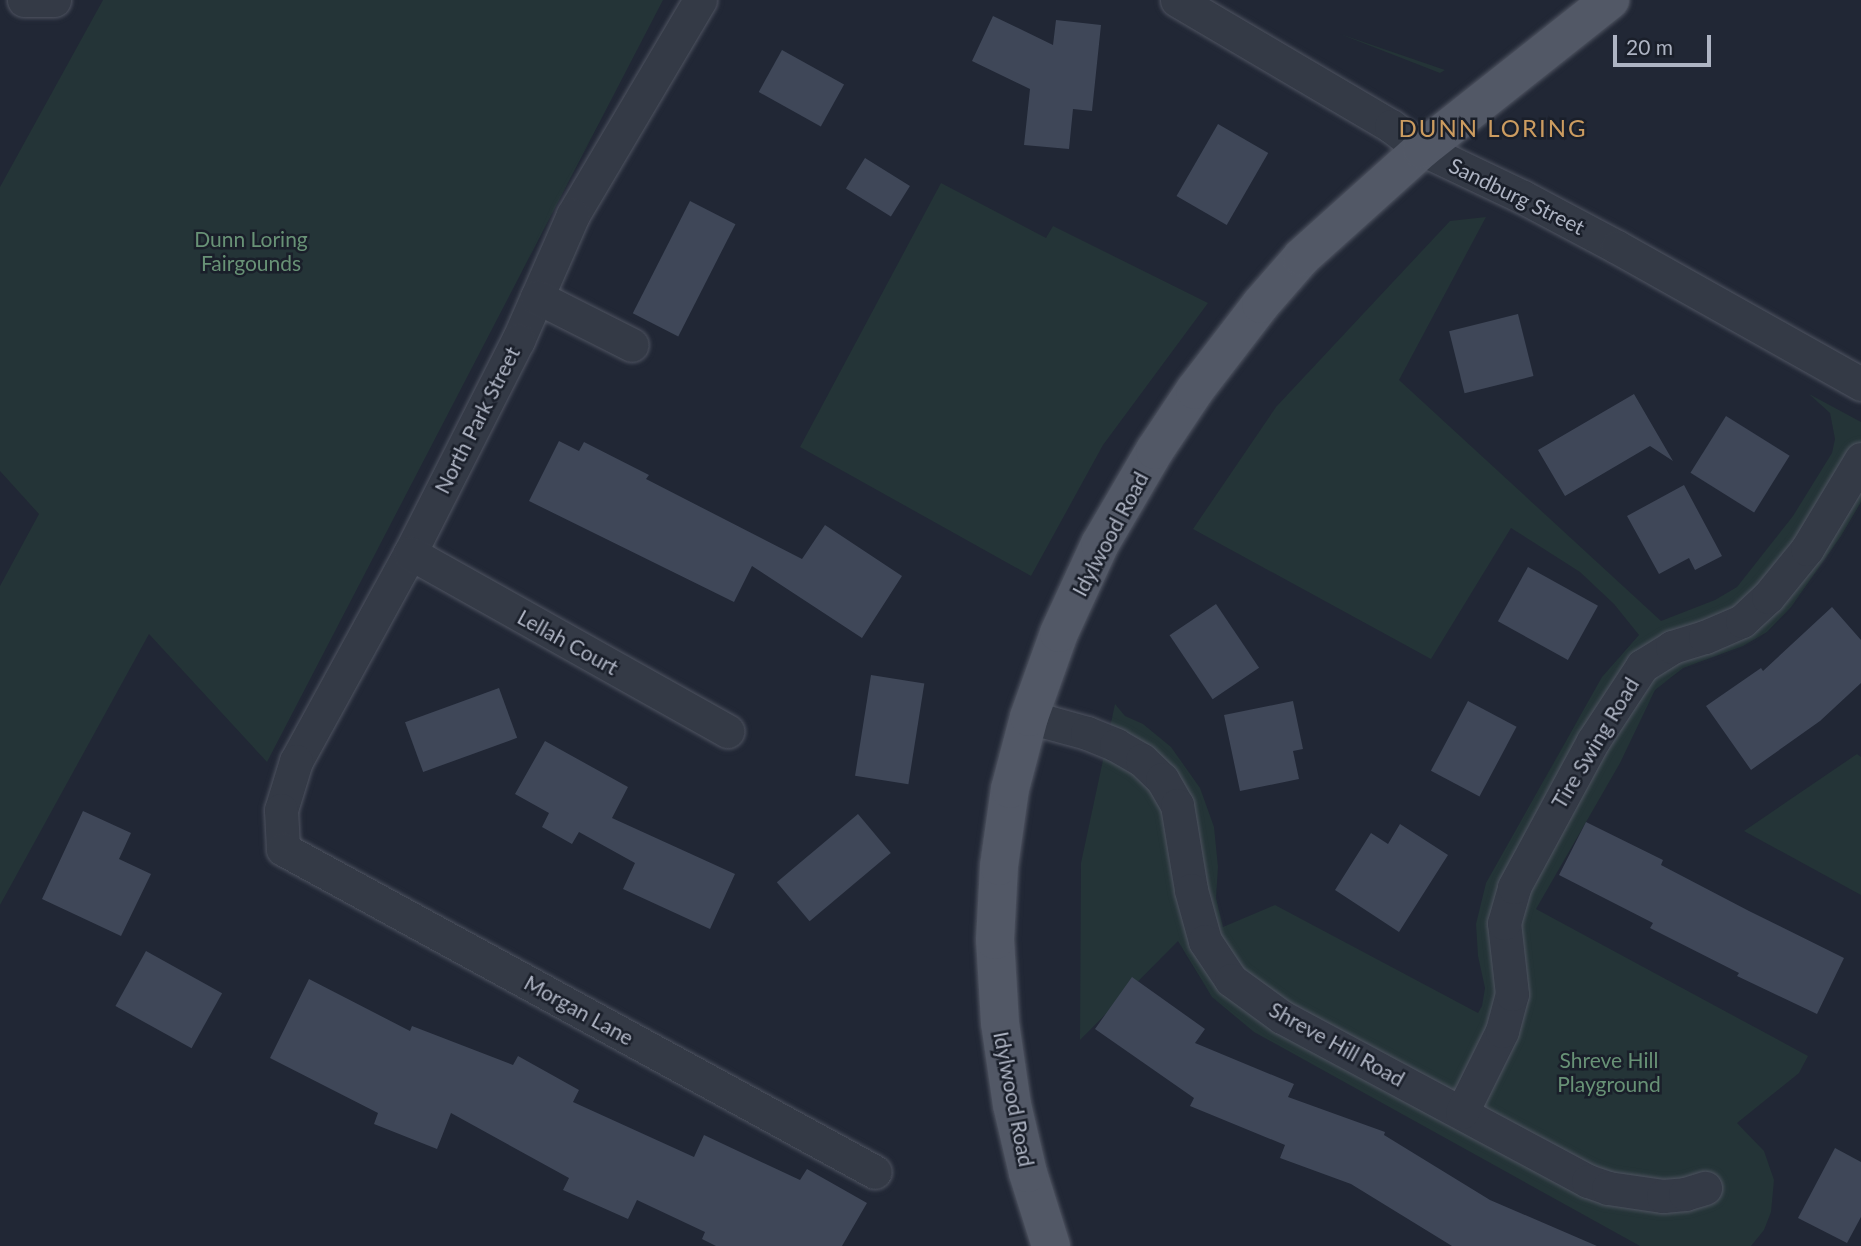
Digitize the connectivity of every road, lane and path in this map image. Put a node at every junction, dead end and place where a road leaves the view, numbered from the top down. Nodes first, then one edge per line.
1 (24, 0) edge
2 (54, 0) edge
3 (700, 0) edge
4 (1177, 0) edge
5 (1610, 0) edge
6 (1422, 149) junction
7 (537, 297) junction
8 (632, 345) dead end
9 (1861, 384) edge
10 (1861, 459) edge
11 (410, 553) junction
12 (1029, 717) junction
13 (727, 731) dead end
14 (283, 849) joint
15 (1462, 1112) junction
16 (875, 1172) dead end
17 (1705, 1188) dead end
18 (1051, 1246) edge

1 - 2 street
3 - 7 street, North Park Street
4 - 6 street, Sandburg Street
5 - 6 main road, Idylwood Road
6 - 9 street, Sandburg Street
6 - 12 main road, Idylwood Road
7 - 8 street
7 - 11 street, North Park Street
10 - 15 street, Tire Swing Road
11 - 13 street, Lellah Court
11 - 14 street, North Park Street
12 - 15 street, Shreve Hill Road
12 - 18 main road, Idylwood Road
14 - 16 street, Morgan Lane
15 - 17 street, Shreve Hill Road

